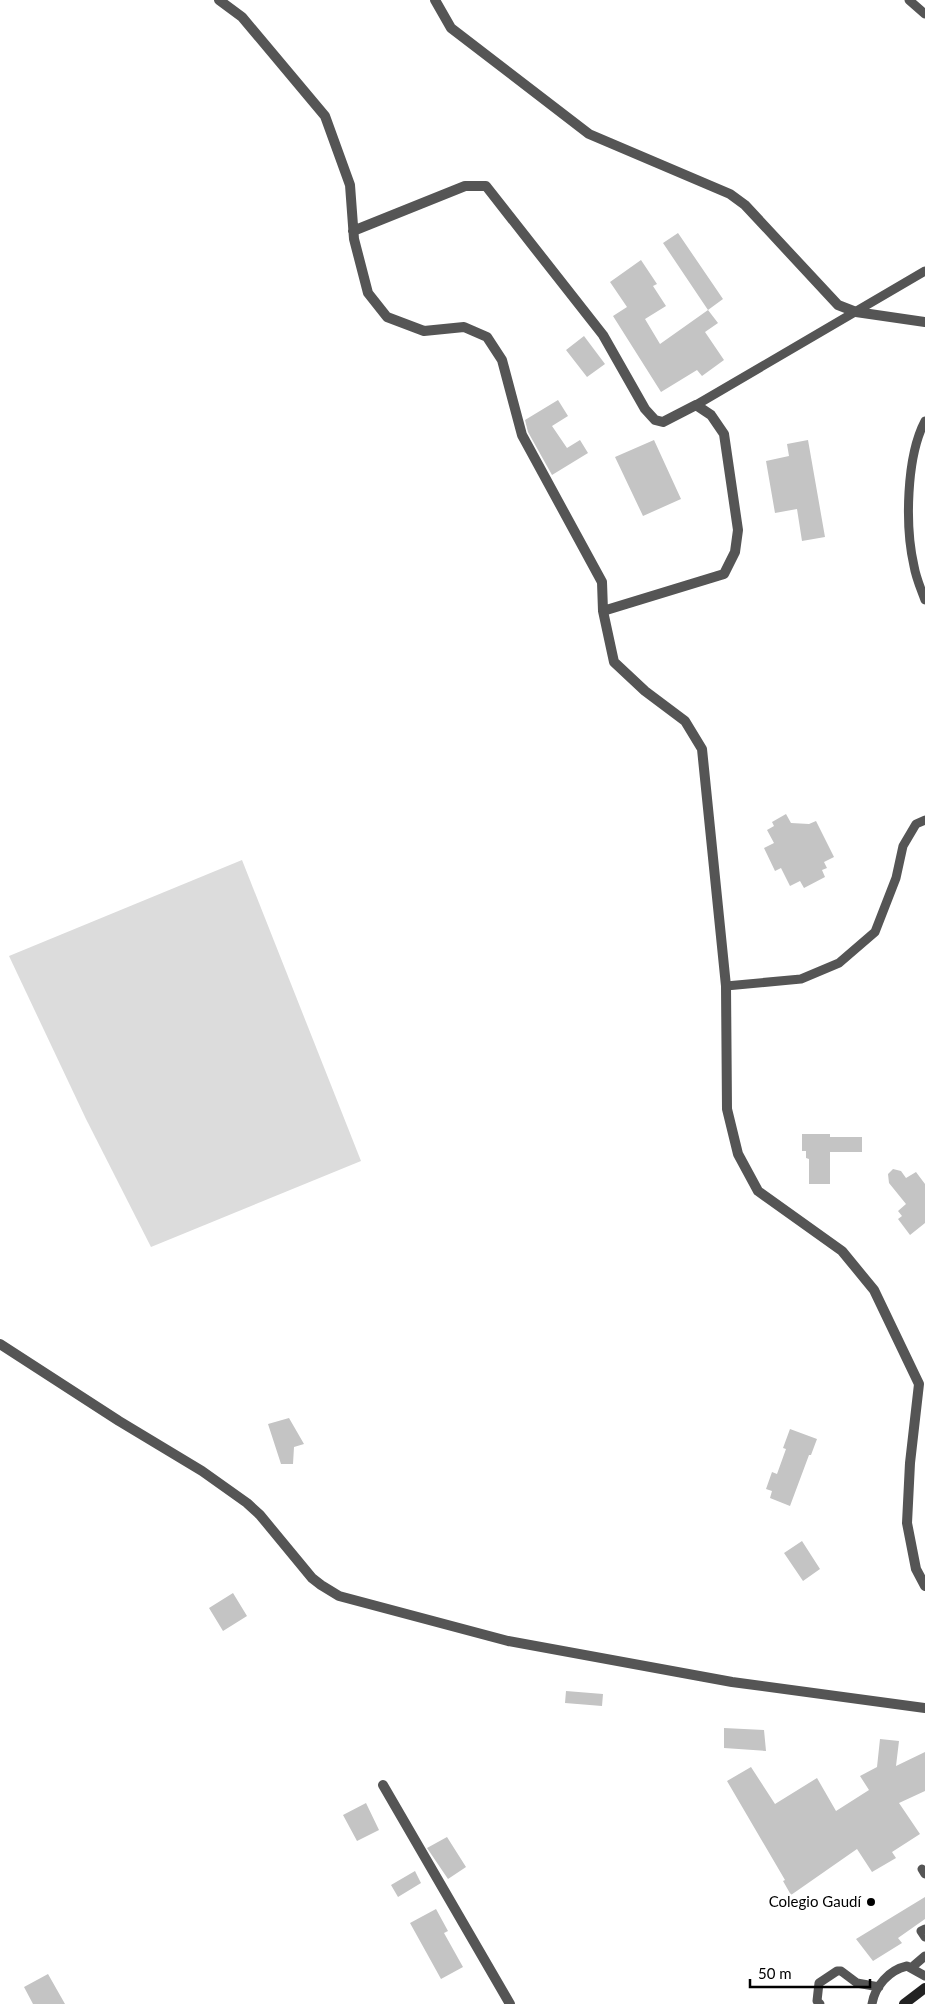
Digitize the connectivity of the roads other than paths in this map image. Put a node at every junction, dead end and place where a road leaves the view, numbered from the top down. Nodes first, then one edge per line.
1 (219, 0) edge
2 (435, 0) edge
3 (909, 0) edge
4 (925, 14) edge
5 (353, 232) junction
6 (925, 271) edge
7 (856, 312) junction
8 (925, 322) edge
9 (696, 405) junction
10 (925, 421) edge
11 (925, 600) edge
12 (603, 611) junction
13 (925, 820) edge
14 (726, 986) junction
15 (0, 1344) edge
16 (922, 1384) edge
17 (925, 1586) edge
18 (925, 1708) edge
19 (383, 1785) dead end
20 (925, 1929) edge
21 (925, 1937) edge
22 (925, 1956) edge
23 (911, 1968) junction
24 (925, 1976) edge
25 (879, 1988) junction
26 (925, 1988) edge
27 (510, 2004) edge
28 (820, 2004) edge
29 (872, 2004) edge
30 (904, 2004) edge

1 - 5 street
2 - 7 street
3 - 4 lane
5 - 9 street
5 - 12 street
6 - 7 lane
7 - 8 street
7 - 9 lane
9 - 12 street
10 - 11 lane
12 - 14 street
13 - 14 lane
14 - 16 street
15 - 18 street
16 - 17 street
19 - 27 street
20 - 21 lane
22 - 23 lane
23 - 24 lane
23 - 25 lane
25 - 28 lane
25 - 29 lane
26 - 30 main road

